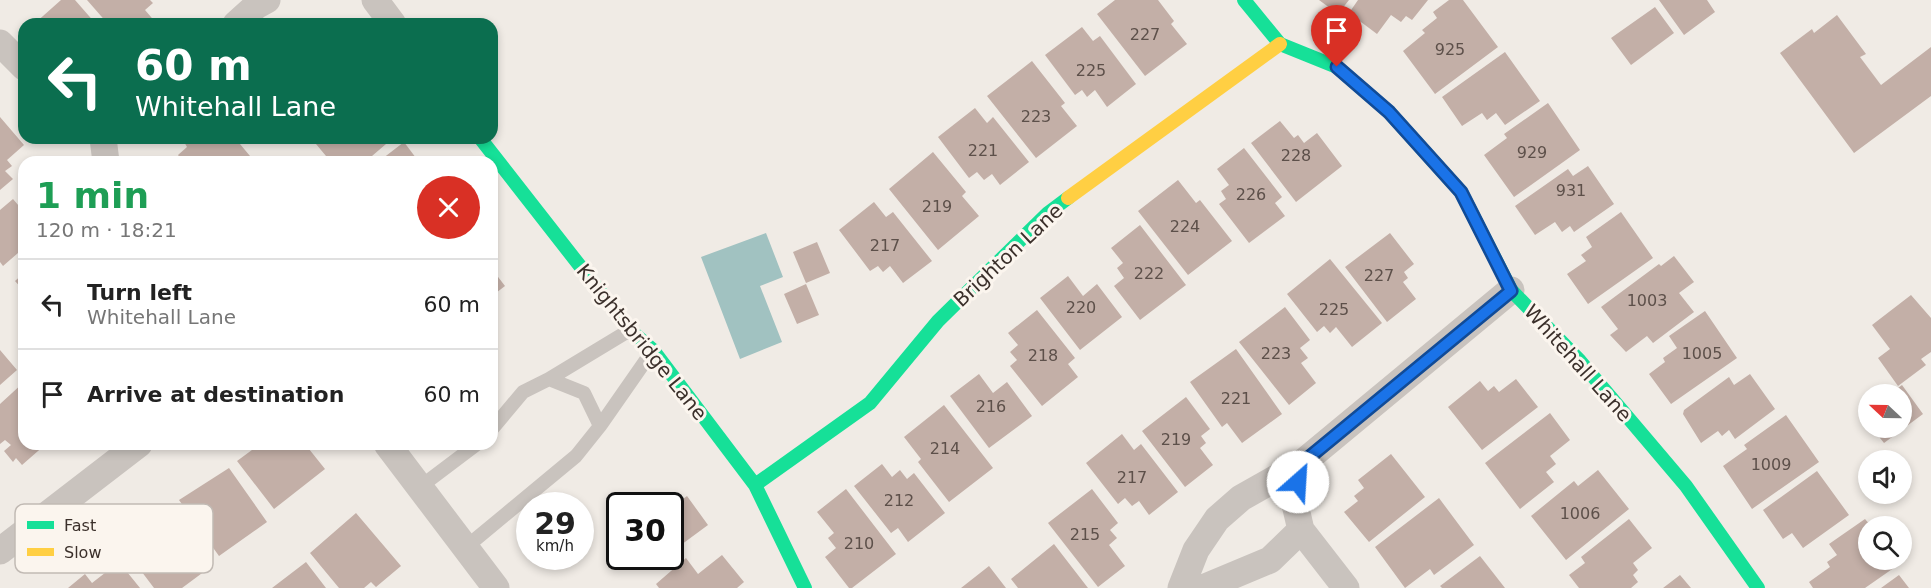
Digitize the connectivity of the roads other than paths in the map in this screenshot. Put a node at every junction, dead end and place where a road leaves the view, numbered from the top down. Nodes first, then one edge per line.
1 (267, 0) edge
2 (375, 0) edge
3 (1244, 0) edge
4 (243, 18) edge
5 (388, 18) edge
6 (0, 43) edge
7 (1280, 44) junction
8 (18, 61) edge
9 (485, 144) edge
10 (494, 156) edge
11 (498, 161) edge
12 (1511, 291) junction
13 (630, 330) junction
14 (653, 350) junction
15 (549, 379) junction
16 (498, 422) edge
17 (600, 426) junction
18 (131, 450) edge
19 (392, 450) edge
20 (469, 450) edge
21 (1301, 464) junction
22 (755, 485) junction
23 (420, 487) junction
24 (61, 504) edge
25 (1301, 530) junction
26 (15, 539) edge
27 (465, 548) junction
28 (0, 551) edge
29 (496, 588) edge
30 (805, 588) edge
31 (1181, 588) edge
32 (1203, 588) edge
33 (1346, 588) edge
34 (1758, 588) edge

1 - 4 street
2 - 5 street
3 - 7 street, Whitehall Lane
6 - 8 street
7 - 12 street, Whitehall Lane
7 - 22 street, Brighton Lane
9 - 10 street, Knightsbridge Lane
11 - 13 street, Knightsbridge Lane
12 - 21 street
12 - 34 street, Whitehall Lane
13 - 14 street, Knightsbridge Lane
13 - 15 lane
14 - 17 lane
14 - 22 street, Knightsbridge Lane
15 - 16 lane
15 - 17 lane
17 - 27 lane
18 - 24 street
19 - 23 street
20 - 23 lane
21 - 25 street
21 - 31 street
22 - 30 street, Knightsbridge Lane
23 - 27 street
25 - 32 street
25 - 33 street
26 - 28 street
27 - 29 street

